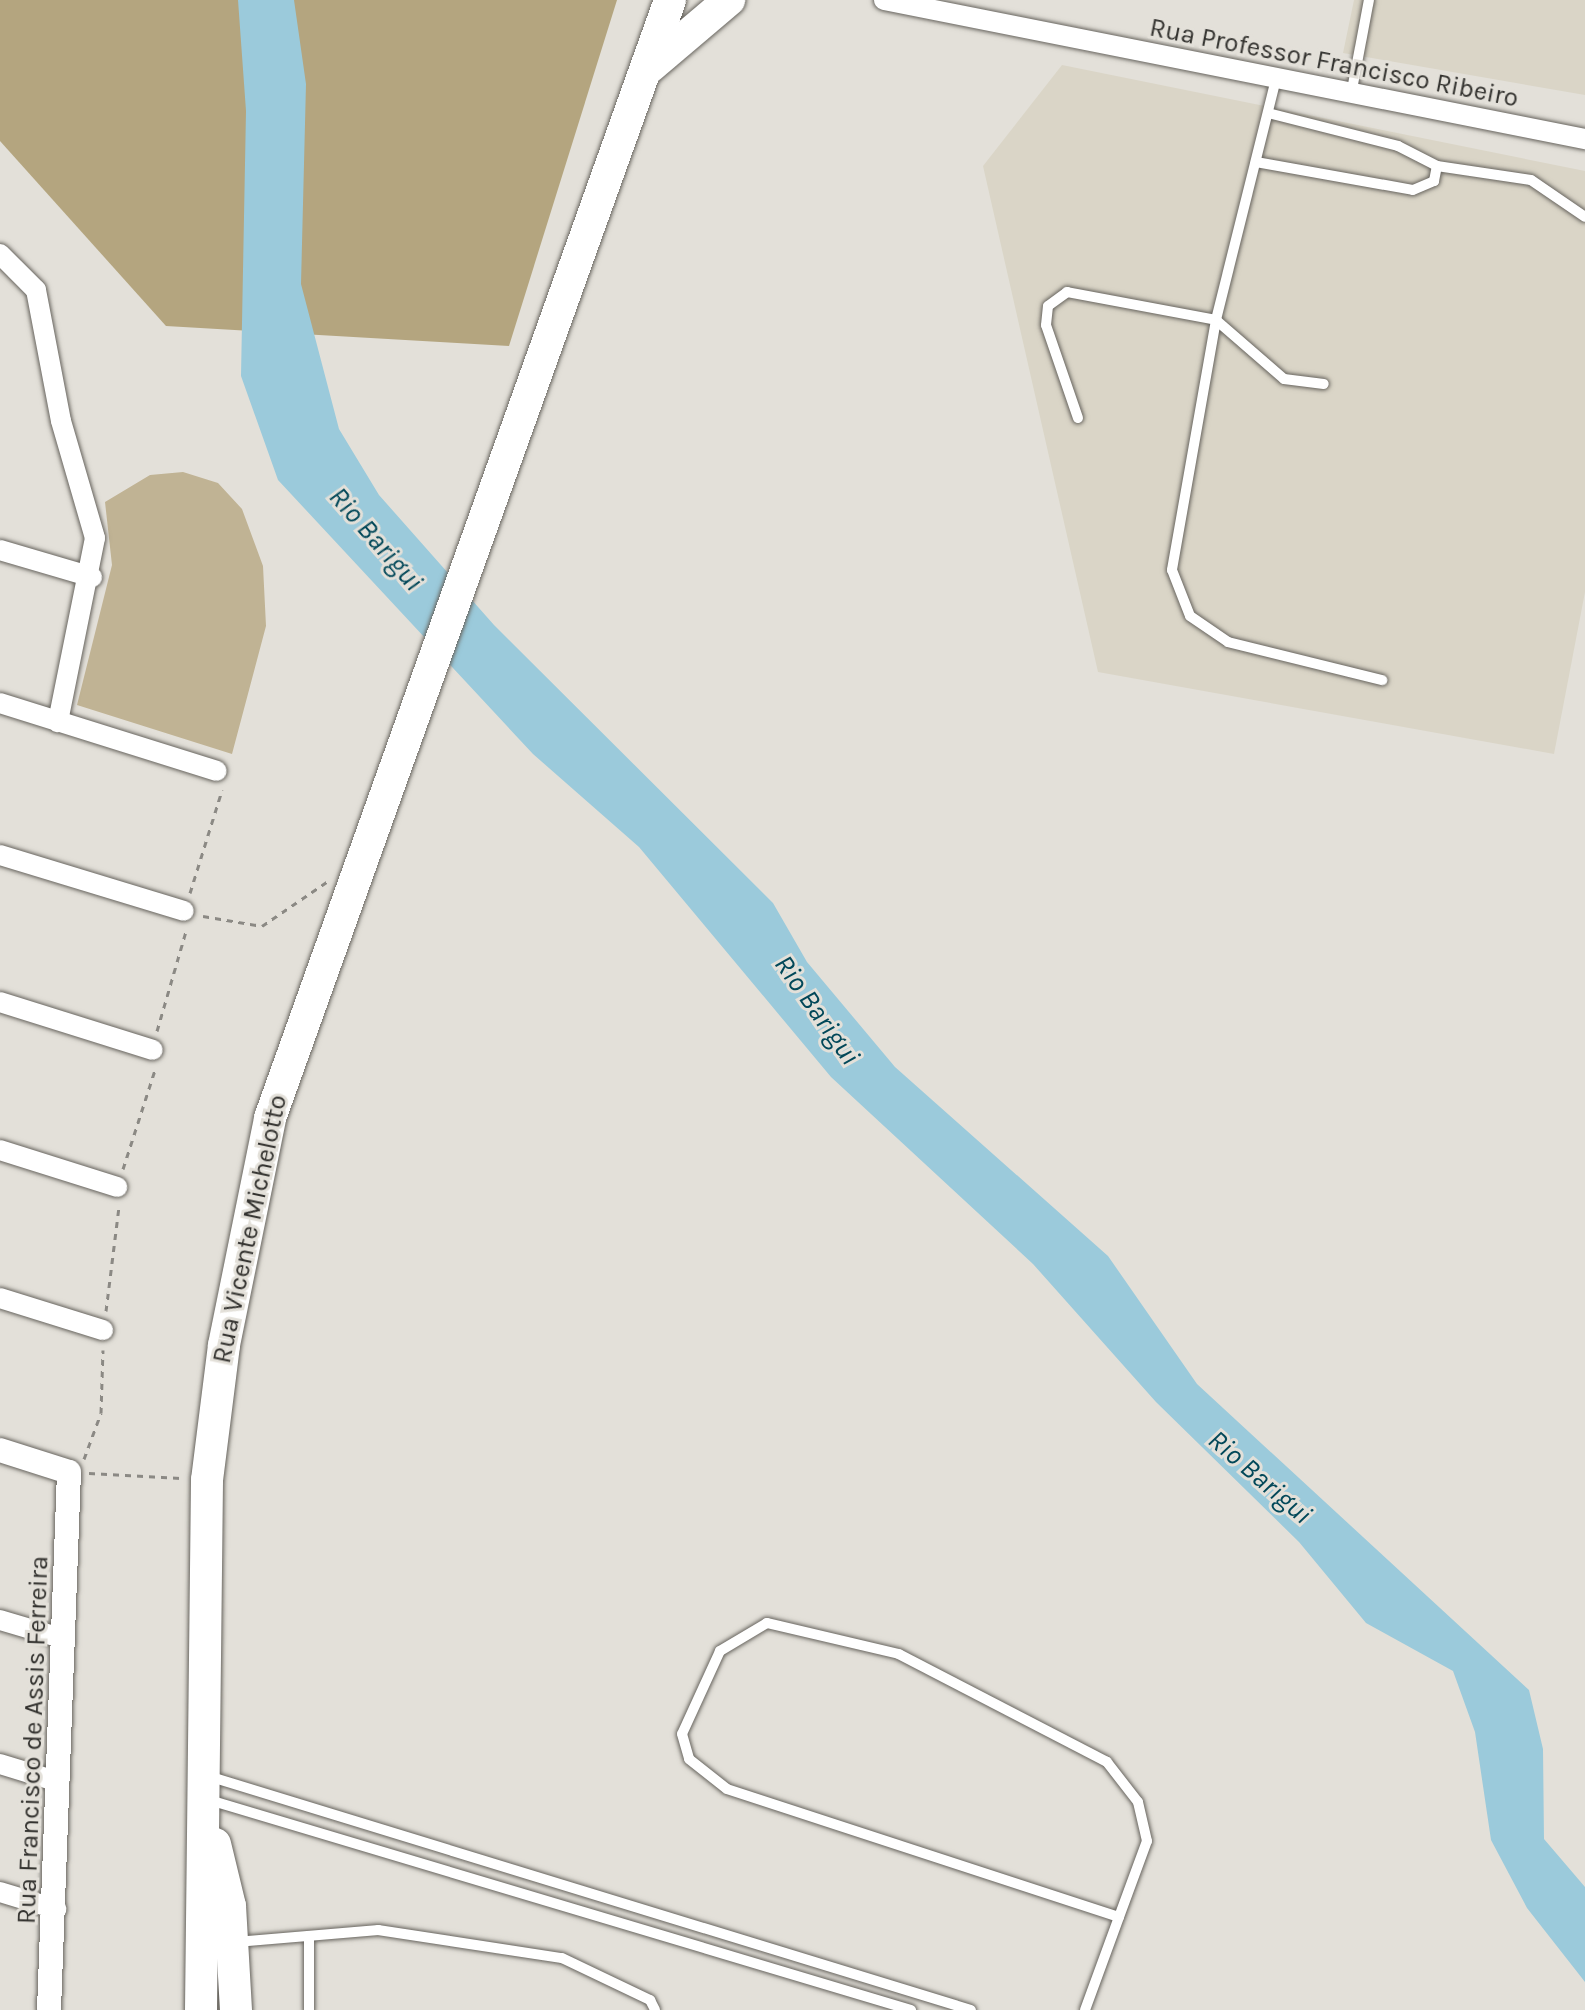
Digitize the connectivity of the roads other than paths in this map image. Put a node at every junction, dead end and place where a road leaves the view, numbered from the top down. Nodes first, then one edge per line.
1 (670, 0) edge
2 (729, 0) edge
3 (884, 0) edge
4 (1369, 0) edge
5 (650, 67) junction
6 (1276, 79) junction
7 (1351, 95) junction
8 (1268, 113) junction
9 (1585, 139) edge
10 (1256, 162) junction
11 (1437, 166) junction
12 (1585, 217) edge
13 (0, 254) edge
14 (1216, 320) junction
15 (1324, 384) dead end
16 (1078, 418) dead end
17 (0, 550) edge
18 (92, 577) junction
19 (1382, 680) dead end
20 (0, 703) edge
21 (58, 722) junction
22 (217, 771) road end
23 (0, 855) edge
24 (184, 911) road end
25 (0, 1002) edge
26 (153, 1050) road end
27 (0, 1150) edge
28 (117, 1187) road end
29 (0, 1298) edge
30 (103, 1330) road end
31 (0, 1450) edge
32 (0, 1620) edge
33 (64, 1639) junction
34 (0, 1764) edge
35 (59, 1782) junction
36 (204, 1787) junction
37 (0, 1892) edge
38 (56, 1909) junction
39 (1119, 1917) junction
40 (309, 1936) junction
41 (234, 1942) junction
42 (916, 1988) junction
43 (49, 2010) edge
44 (201, 2010) edge
45 (236, 2010) edge
46 (309, 2010) edge
47 (655, 2010) edge
48 (912, 2010) edge
49 (971, 2010) edge
50 (1085, 2010) edge

1 - 5 main road, Rua Vicente Michelotto
2 - 5 main road
3 - 6 street, Rua Professor Francisco Ribeiro
4 - 7 lane
5 - 36 main road, Rua Vicente Michelotto
6 - 7 street, Rua Professor Francisco Ribeiro
6 - 8 lane
7 - 9 street, Rua Professor Francisco Ribeiro
8 - 10 lane
8 - 11 lane
10 - 11 lane
10 - 14 lane
11 - 12 lane
13 - 18 street
14 - 15 lane
14 - 16 lane
14 - 19 lane
17 - 18 street
18 - 21 street
20 - 21 street
21 - 22 street
23 - 24 street
25 - 26 street
27 - 28 street
29 - 30 street
31 - 33 street, Rua Francisco de Assis Ferreira
32 - 33 street
33 - 35 street, Rua Francisco de Assis Ferreira
34 - 35 street
35 - 38 street, Rua Francisco de Assis Ferreira
36 - 41 main road, Rua Vicente Michelotto
36 - 42 lane
36 - 44 main road, Rua Vicente Michelotto
36 - 48 lane
37 - 38 street
38 - 43 street, Rua Francisco de Assis Ferreira
39 - 39 lane
39 - 50 lane
40 - 41 lane
40 - 46 lane
40 - 47 lane
41 - 45 main road, Rua Vicente Michelotto
42 - 48 lane
42 - 49 lane

